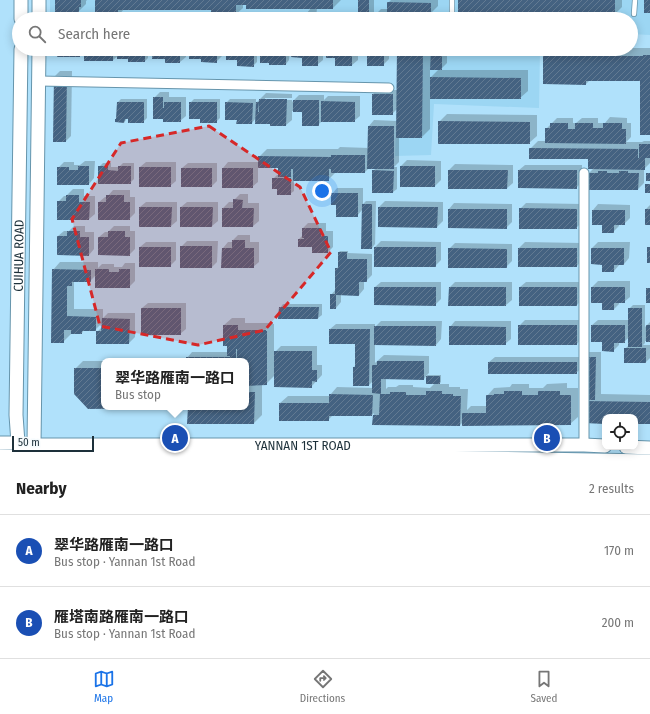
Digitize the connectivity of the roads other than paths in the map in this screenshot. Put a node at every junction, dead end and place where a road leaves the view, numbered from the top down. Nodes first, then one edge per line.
1 (21, 0) edge
2 (39, 0) edge
3 (452, 0) edge
4 (635, 0) edge
5 (21, 12) edge
6 (39, 12) edge
7 (452, 12) edge
8 (634, 12) edge
9 (21, 56) edge
10 (39, 56) edge
11 (39, 81) junction
12 (389, 88) dead end
13 (584, 173) dead end
14 (0, 443) edge
15 (18, 443) junction
16 (584, 445) junction
17 (602, 446) edge
18 (638, 448) edge
19 (650, 448) edge
20 (0, 456) edge
21 (29, 456) edge
22 (372, 459) edge
23 (650, 460) edge

1 - 5 main road
2 - 6 main road
3 - 7 lane
4 - 8 lane
9 - 15 main road, CUIHUA ROAD
10 - 11 main road, CUIHUA ROAD
11 - 12 street
11 - 21 main road, CUIHUA ROAD
13 - 16 street
14 - 15 main road, YANNAN 1ST ROAD
15 - 21 main road, YANNAN 1ST ROAD
16 - 17 main road, YANNAN 1ST ROAD
16 - 21 main road, YANNAN 1ST ROAD
18 - 19 main road
20 - 21 main road, YANNAN 1ST ROAD
21 - 22 main road, YANNAN 1ST ROAD
22 - 23 main road, YANNAN 1ST ROAD

